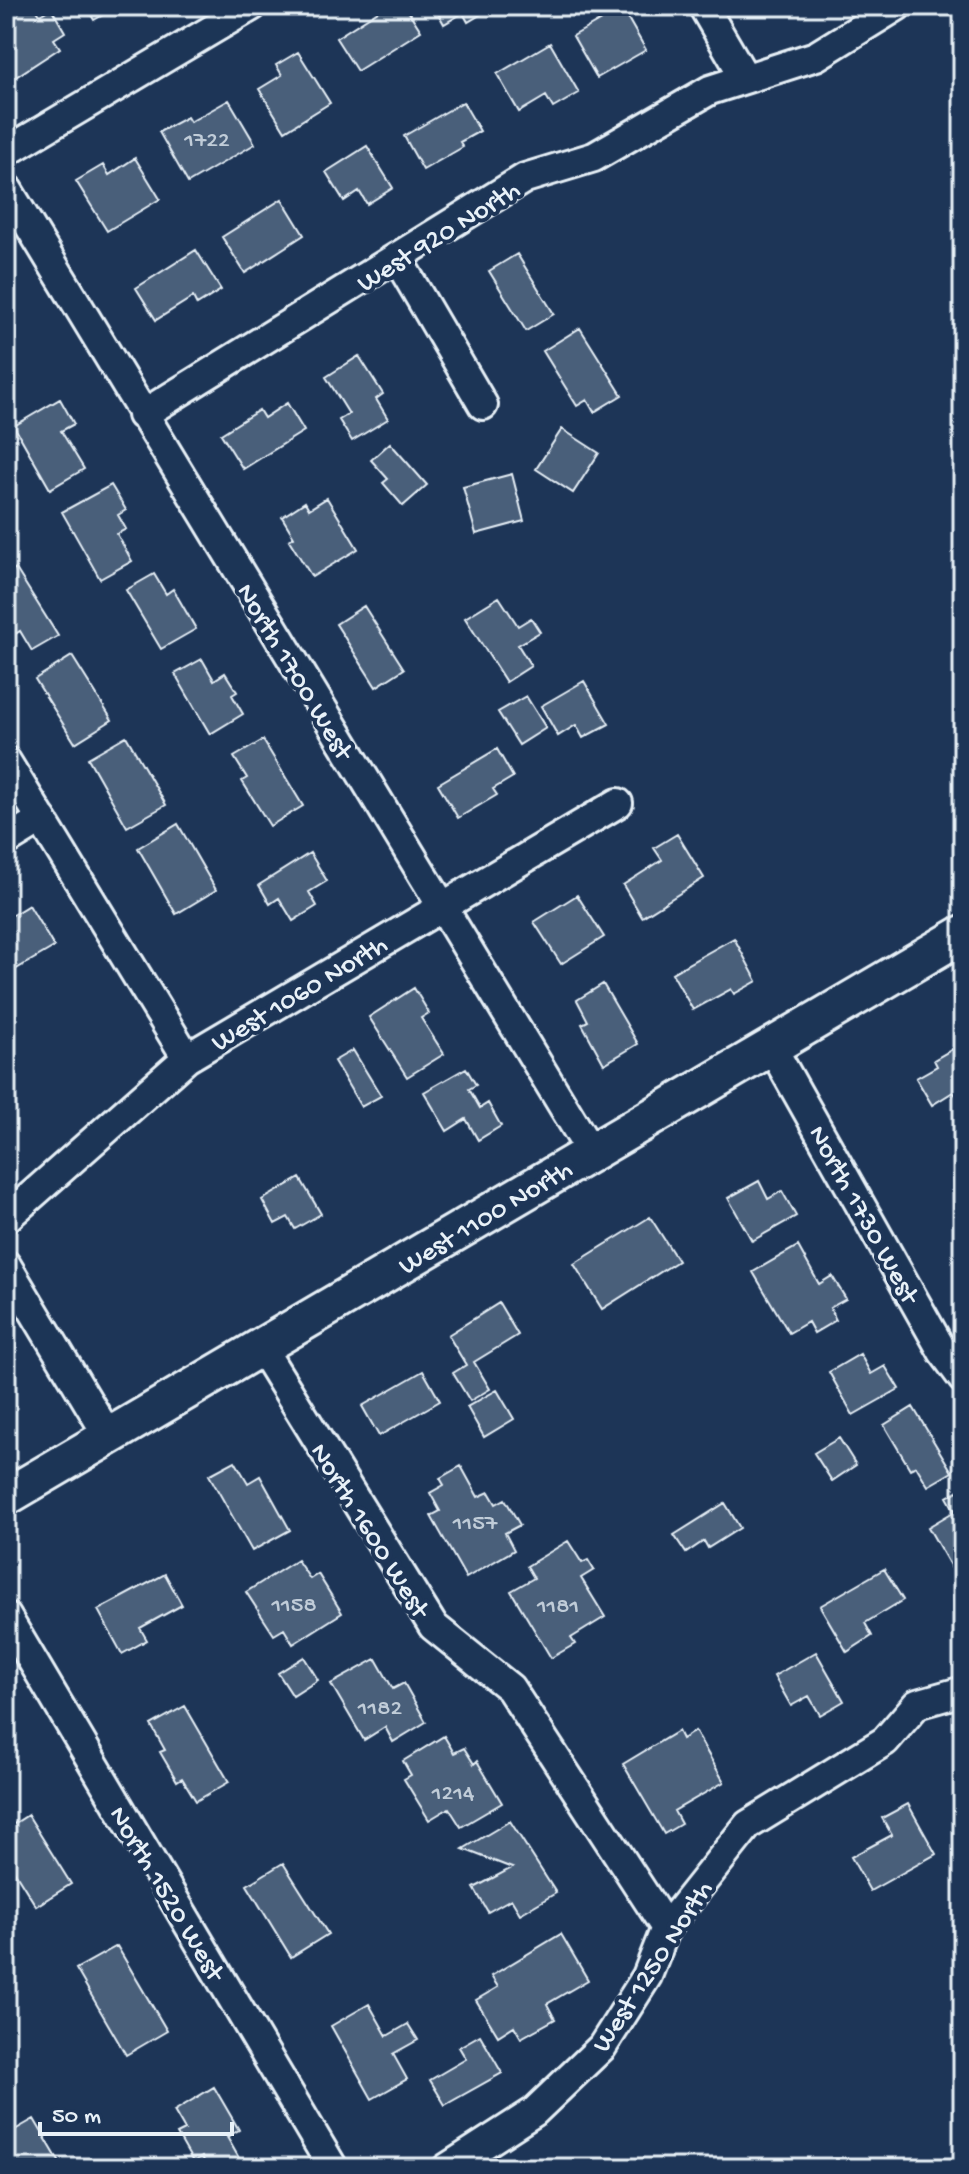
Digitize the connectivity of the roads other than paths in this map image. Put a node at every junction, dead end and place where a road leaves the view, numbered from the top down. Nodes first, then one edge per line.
1 (252, 6) edge
2 (703, 6) edge
3 (897, 6) edge
4 (745, 78) junction
5 (6, 152) edge
6 (6, 187) edge
7 (397, 258) junction
8 (483, 405) dead end
9 (142, 415) junction
10 (6, 761) edge
11 (618, 803) dead end
12 (42, 819) junction
13 (6, 841) edge
14 (439, 906) junction
15 (963, 934) edge
16 (771, 1046) junction
17 (187, 1058) junction
18 (591, 1152) junction
19 (6, 1218) edge
20 (6, 1265) edge
21 (262, 1349) junction
22 (963, 1379) edge
23 (109, 1437) junction
24 (6, 1497) edge
25 (6, 1616) edge
26 (963, 1691) edge
27 (666, 1928) junction
28 (333, 2168) edge
29 (447, 2168) edge

1 - 5 street
2 - 4 street
3 - 4 street, West 920 North
4 - 7 street, West 920 North
6 - 9 street, North 1700 West
7 - 8 street
7 - 9 street, West 920 North
9 - 14 street, North 1700 West
10 - 12 street
11 - 14 street, West 1060 North
12 - 13 street
12 - 17 street
14 - 17 street, West 1060 North
14 - 18 street, North 1700 West
15 - 16 main road, West 1100 North
16 - 18 main road, West 1100 North
16 - 22 street, North 1730 West
17 - 19 street, West 1060 North
18 - 21 main road, West 1100 North
20 - 23 street
21 - 23 main road, West 1100 North
21 - 27 street, North 1600 West
23 - 24 main road, West 1100 North
25 - 28 street, North 1520 West
26 - 27 street, West 1250 North
27 - 29 street, West 1250 North

